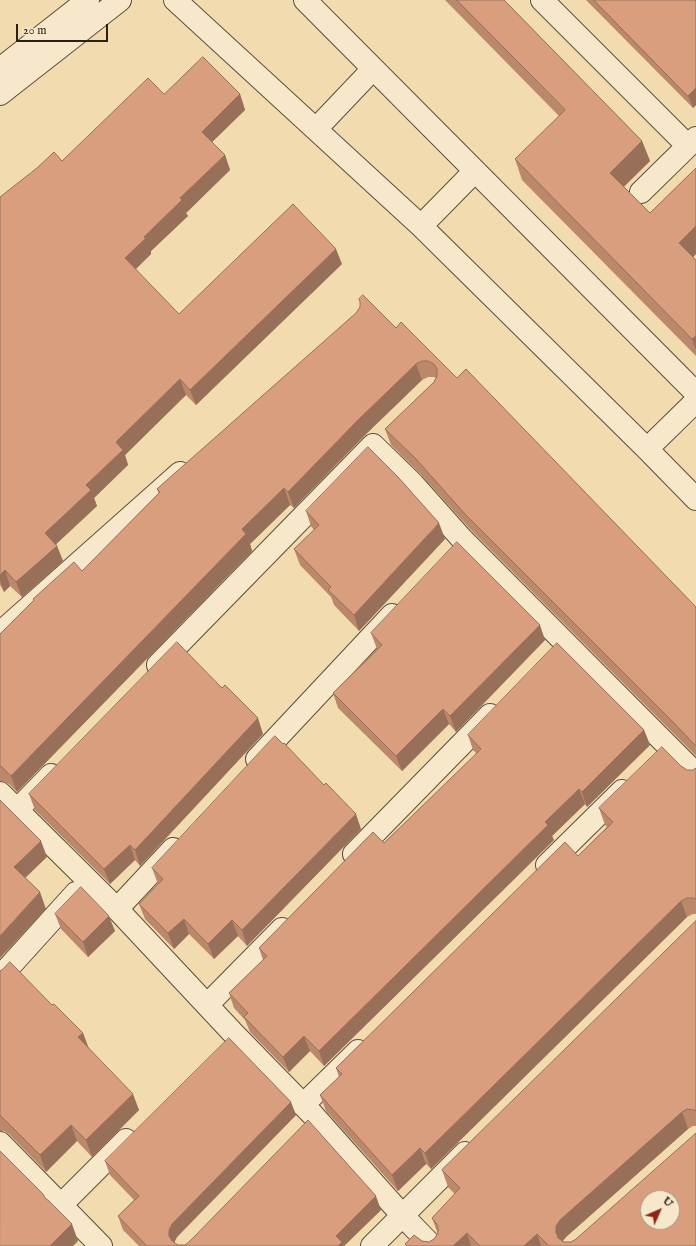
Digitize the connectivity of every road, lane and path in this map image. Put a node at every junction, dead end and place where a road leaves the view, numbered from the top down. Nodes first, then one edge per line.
1 (88, 0) edge
2 (120, 0) edge
3 (175, 0) edge
4 (305, 0) edge
5 (542, 0) edge
6 (0, 69) edge
7 (373, 69) junction
8 (0, 94) edge
9 (316, 130) junction
10 (692, 142) edge
11 (475, 171) junction
12 (641, 192) dead end
13 (421, 226) junction
14 (696, 393) edge
15 (696, 401) edge
16 (388, 430) edge
17 (373, 445) junction
18 (647, 449) junction
19 (198, 458) edge
20 (696, 499) edge
21 (403, 603) edge
22 (0, 632) edge
23 (145, 679) edge
24 (502, 703) edge
25 (668, 745) junction
26 (67, 759) edge
27 (652, 762) edge
28 (696, 774) edge
29 (241, 776) edge
30 (635, 779) edge
31 (6, 803) edge
32 (187, 834) edge
33 (341, 868) edge
34 (533, 878) edge
35 (88, 881) junction
36 (117, 909) junction
37 (296, 914) edge
38 (0, 977) edge
39 (207, 1005) junction
40 (370, 1039) edge
41 (306, 1116) junction
42 (139, 1128) edge
43 (481, 1137) edge
44 (0, 1143) edge
45 (60, 1206) junction
46 (402, 1215) junction
47 (101, 1246) edge
48 (372, 1246) edge
49 (432, 1246) edge

1 - 6 street
2 - 8 street
3 - 9 street
4 - 7 street
5 - 10 street
7 - 9 street
7 - 11 street
9 - 13 street
10 - 12 street
11 - 13 street
11 - 14 street
13 - 18 street
15 - 18 street
16 - 17 street
17 - 23 street
17 - 25 street
18 - 20 street
19 - 22 street
21 - 29 street
24 - 33 street
25 - 27 street
25 - 28 street
26 - 31 street
30 - 34 street
31 - 35 street
32 - 36 street
35 - 36 street
35 - 38 street
36 - 39 street
37 - 39 street
39 - 41 street
40 - 41 street
41 - 46 street
42 - 45 street
43 - 46 street
44 - 45 street
45 - 47 street
46 - 48 street
46 - 49 street

